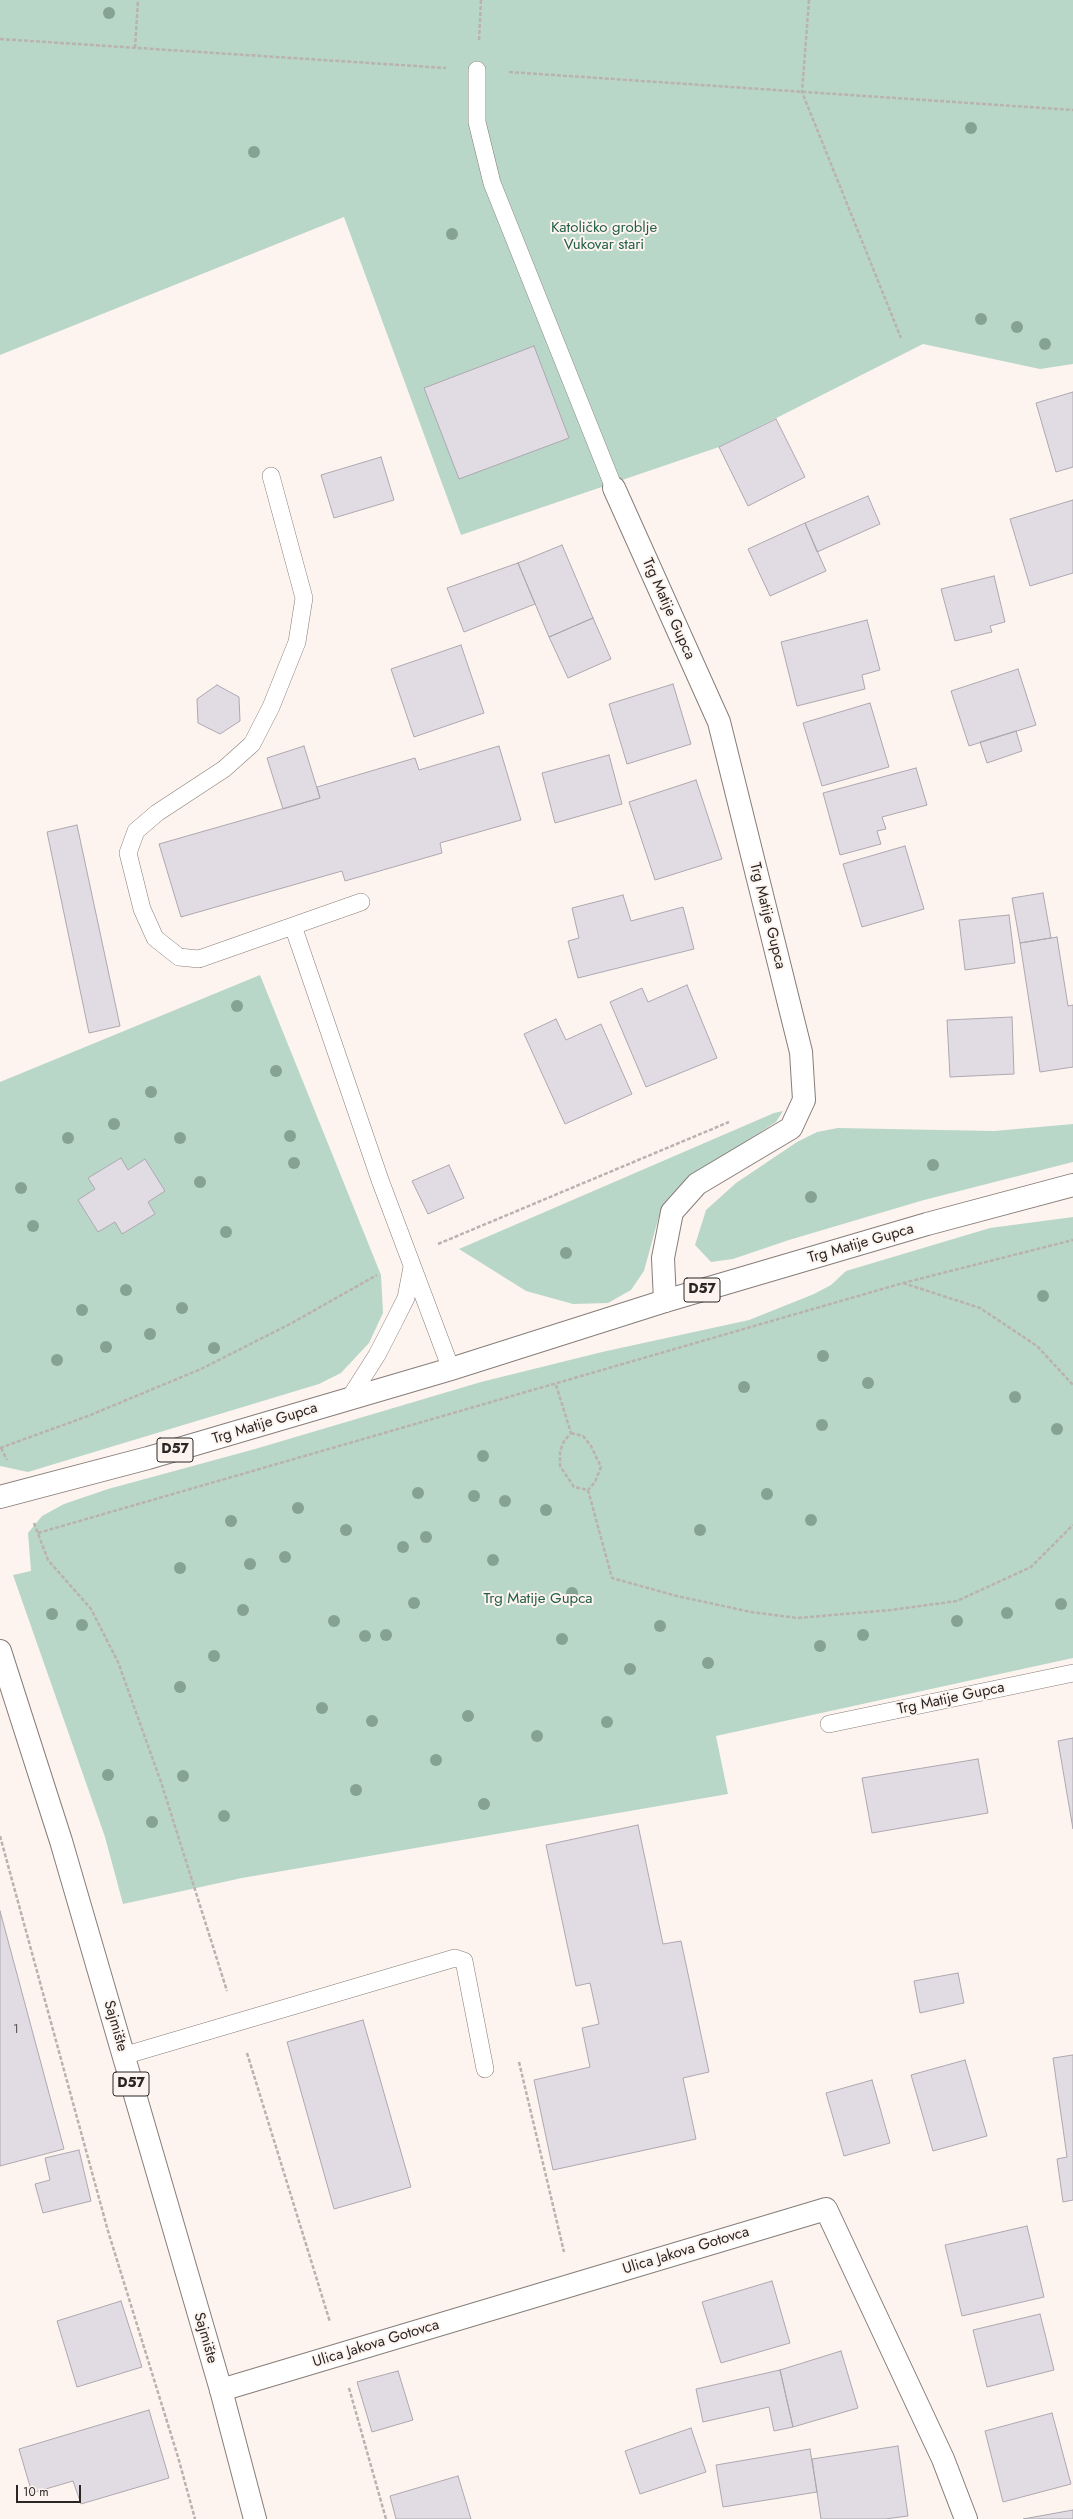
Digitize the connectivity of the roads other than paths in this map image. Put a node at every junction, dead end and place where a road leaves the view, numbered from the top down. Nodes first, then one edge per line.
1 (477, 70) road end
2 (271, 476) dead end
3 (614, 488) joint
4 (361, 902) dead end
5 (293, 926) junction
6 (1068, 1188) edge
7 (412, 1266) junction
8 (665, 1301) junction
9 (451, 1369) junction
10 (350, 1398) junction
11 (0, 1497) edge
12 (0, 1652) edge
13 (1073, 1673) edge
14 (829, 1724) dead end
15 (123, 2056) junction
16 (485, 2068) road end
17 (221, 2390) junction
18 (255, 2519) edge
19 (966, 2519) edge

1 - 3 lane
2 - 5 lane
3 - 8 main road, Trg Matije Gupca
4 - 5 lane
5 - 7 lane
6 - 8 main road, Trg Matije Gupca / D57
7 - 9 lane
7 - 10 lane
8 - 9 main road, Trg Matije Gupca / D57
9 - 10 main road, Trg Matije Gupca / D57
10 - 11 main road, Trg Matije Gupca / D57
12 - 15 main road, Sajmište / D57
13 - 14 lane, Trg Matije Gupca
15 - 16 lane
15 - 17 main road, Sajmište / D57
17 - 18 main road, Sajmište / D57
17 - 19 main road, Ulica Jakova Gotovca

